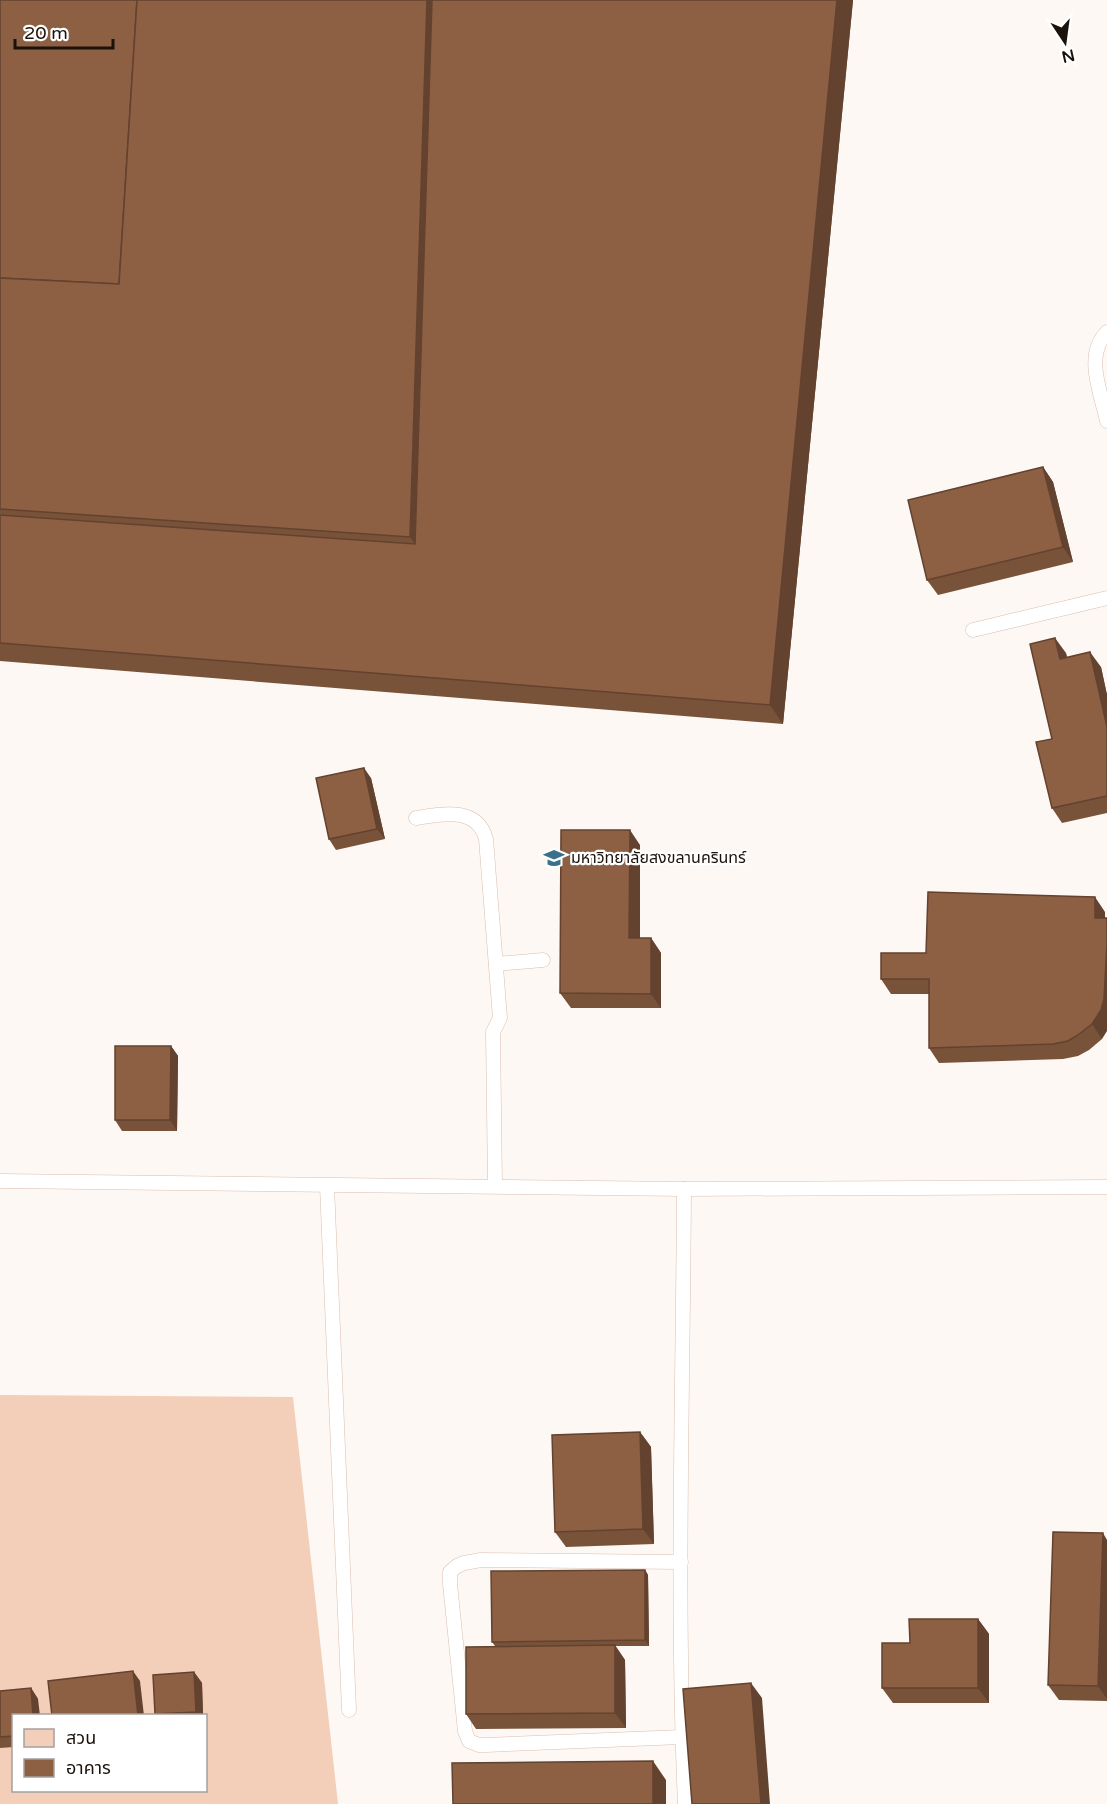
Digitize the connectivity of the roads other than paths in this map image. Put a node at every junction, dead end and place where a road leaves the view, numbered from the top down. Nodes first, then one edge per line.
1 (1107, 332) edge
2 (1107, 421) edge
3 (1107, 598) edge
4 (973, 630) dead end
5 (416, 818) dead end
6 (543, 960) dead end
7 (496, 964) junction
8 (0, 1181) edge
9 (327, 1186) junction
10 (495, 1186) junction
11 (1107, 1186) edge
12 (684, 1189) junction
13 (681, 1562) junction
14 (349, 1710) dead end
15 (682, 1737) junction
16 (686, 1804) edge

1 - 2 lane
3 - 4 lane
5 - 7 lane
6 - 7 lane
7 - 10 lane
8 - 9 lane
9 - 10 lane
9 - 14 lane
10 - 12 lane
11 - 12 lane
12 - 13 lane
13 - 15 lane
13 - 15 lane
15 - 16 lane

